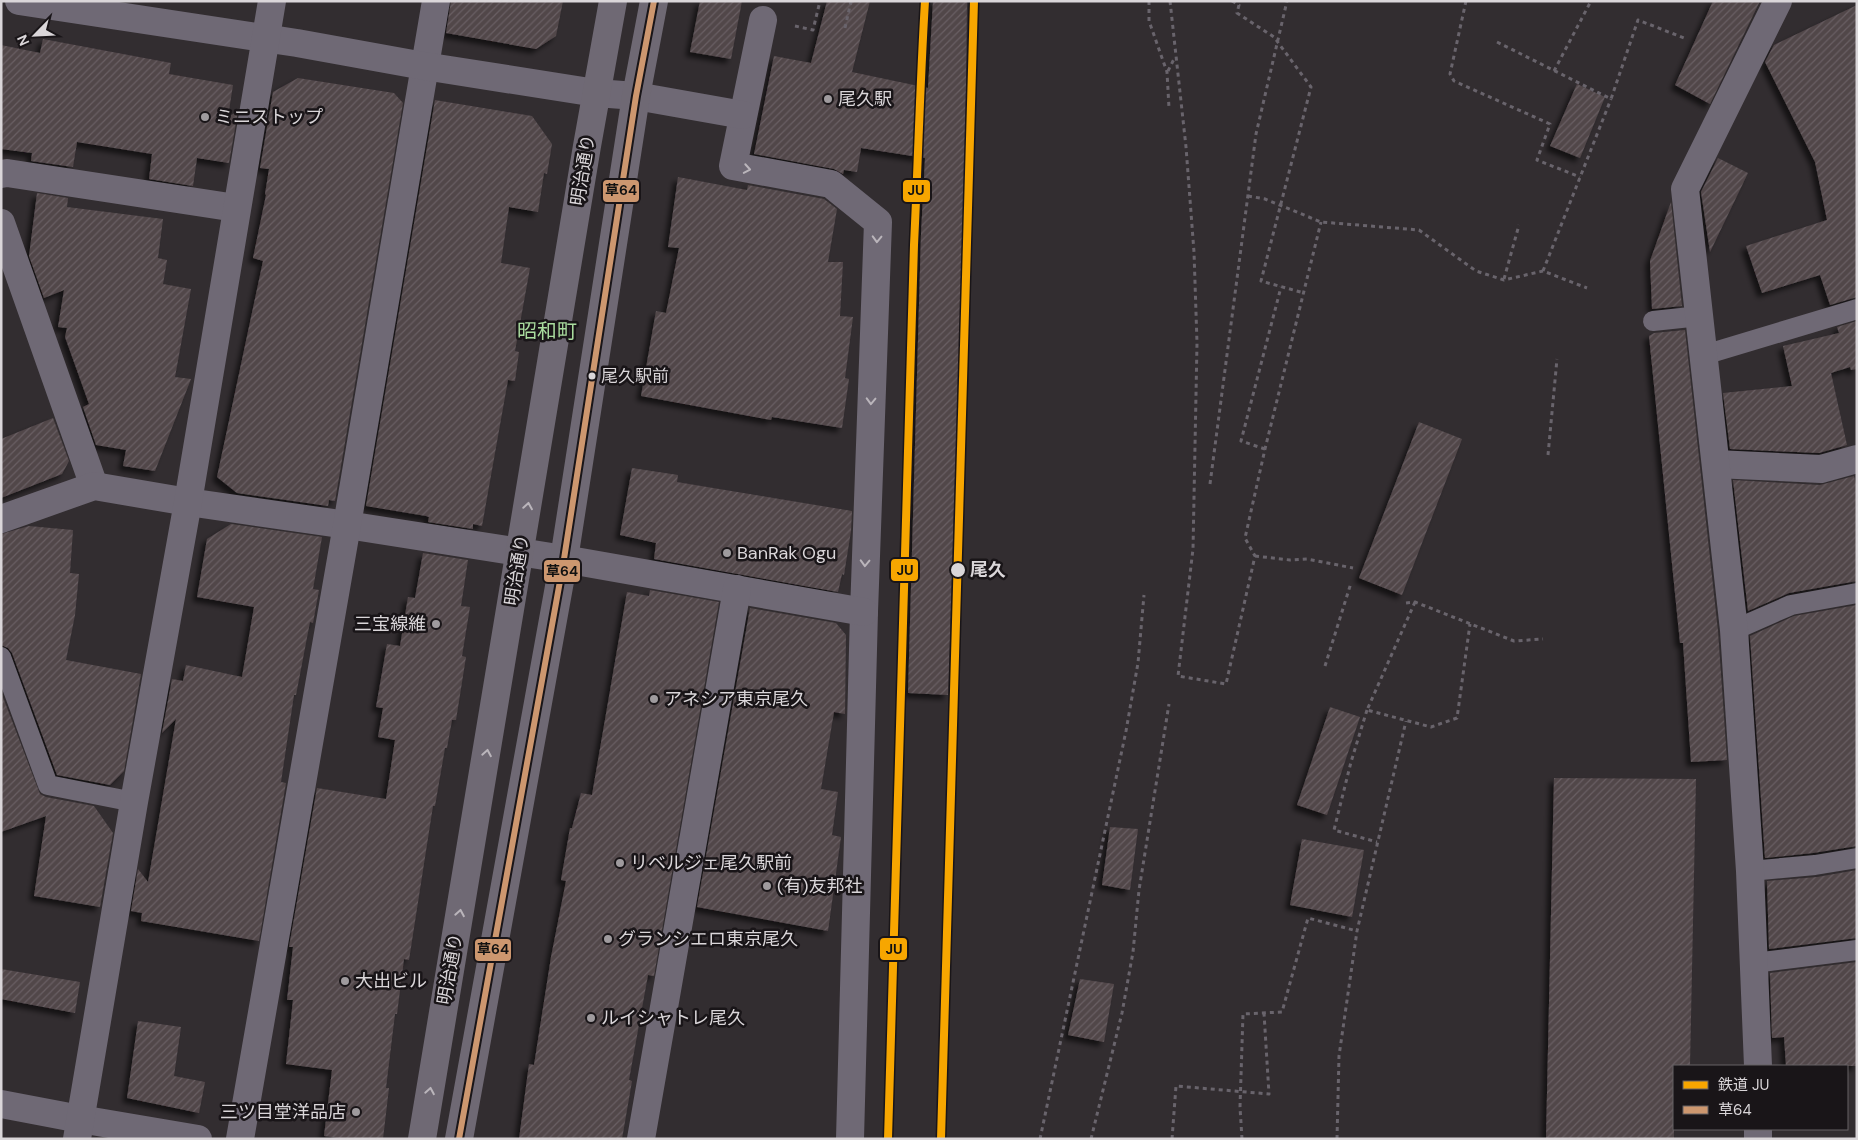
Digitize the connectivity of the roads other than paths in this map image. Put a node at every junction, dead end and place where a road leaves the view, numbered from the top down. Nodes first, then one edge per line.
1 (19, 1) edge
2 (272, 1) edge
3 (436, 1) edge
4 (613, 1) edge
5 (654, 1) edge
6 (1778, 1) edge
7 (763, 20) road end
8 (265, 38) junction
9 (424, 66) junction
10 (596, 93) junction
11 (636, 96) junction
12 (743, 115) junction
13 (1, 174) edge
14 (236, 208) junction
15 (1, 223) edge
16 (1857, 309) edge
17 (1700, 316) junction
18 (1653, 321) dead end
19 (1704, 355) junction
20 (1857, 459) edge
21 (1716, 464) junction
22 (94, 486) junction
23 (188, 502) junction
24 (1, 519) edge
25 (347, 525) junction
26 (520, 552) junction
27 (564, 559) junction
28 (737, 590) junction
29 (1857, 594) edge
30 (864, 612) junction
31 (1734, 630) junction
32 (1, 657) edge
33 (134, 802) junction
34 (1857, 858) edge
35 (1750, 871) junction
36 (1857, 950) edge
37 (1754, 963) junction
38 (1758, 1065) edge
39 (1, 1104) edge
40 (79, 1129) edge
41 (198, 1139) edge
42 (240, 1139) edge
43 (422, 1139) edge
44 (459, 1139) edge
45 (641, 1139) edge
46 (850, 1139) edge

1 - 8 street
2 - 8 street
3 - 9 street
4 - 10 main road, 明治通り
5 - 11 main road
6 - 17 street
7 - 12 street
8 - 9 street
8 - 14 street
9 - 10 street
9 - 25 street
10 - 11 street
26 -> 10 main road, 明治通り
11 - 12 street
11 - 27 main road
12 -> 30 street
13 - 14 street
14 - 23 street
15 - 22 street
16 - 19 lane
17 - 18 lane
17 - 19 street
19 - 21 street
20 - 21 street
21 - 31 street
22 - 23 street
22 - 24 street
23 - 25 street
23 - 33 street
25 - 26 street
25 - 42 street
26 - 27 street
43 -> 26 main road, 明治通り
27 - 28 street
27 - 44 main road
28 - 30 street
28 - 45 street
29 - 31 lane
30 - 46 street
31 - 35 street
32 - 33 lane
33 - 40 street
34 - 35 lane
35 - 37 street
36 - 37 lane
37 - 38 street
39 - 40 street
40 - 41 street

